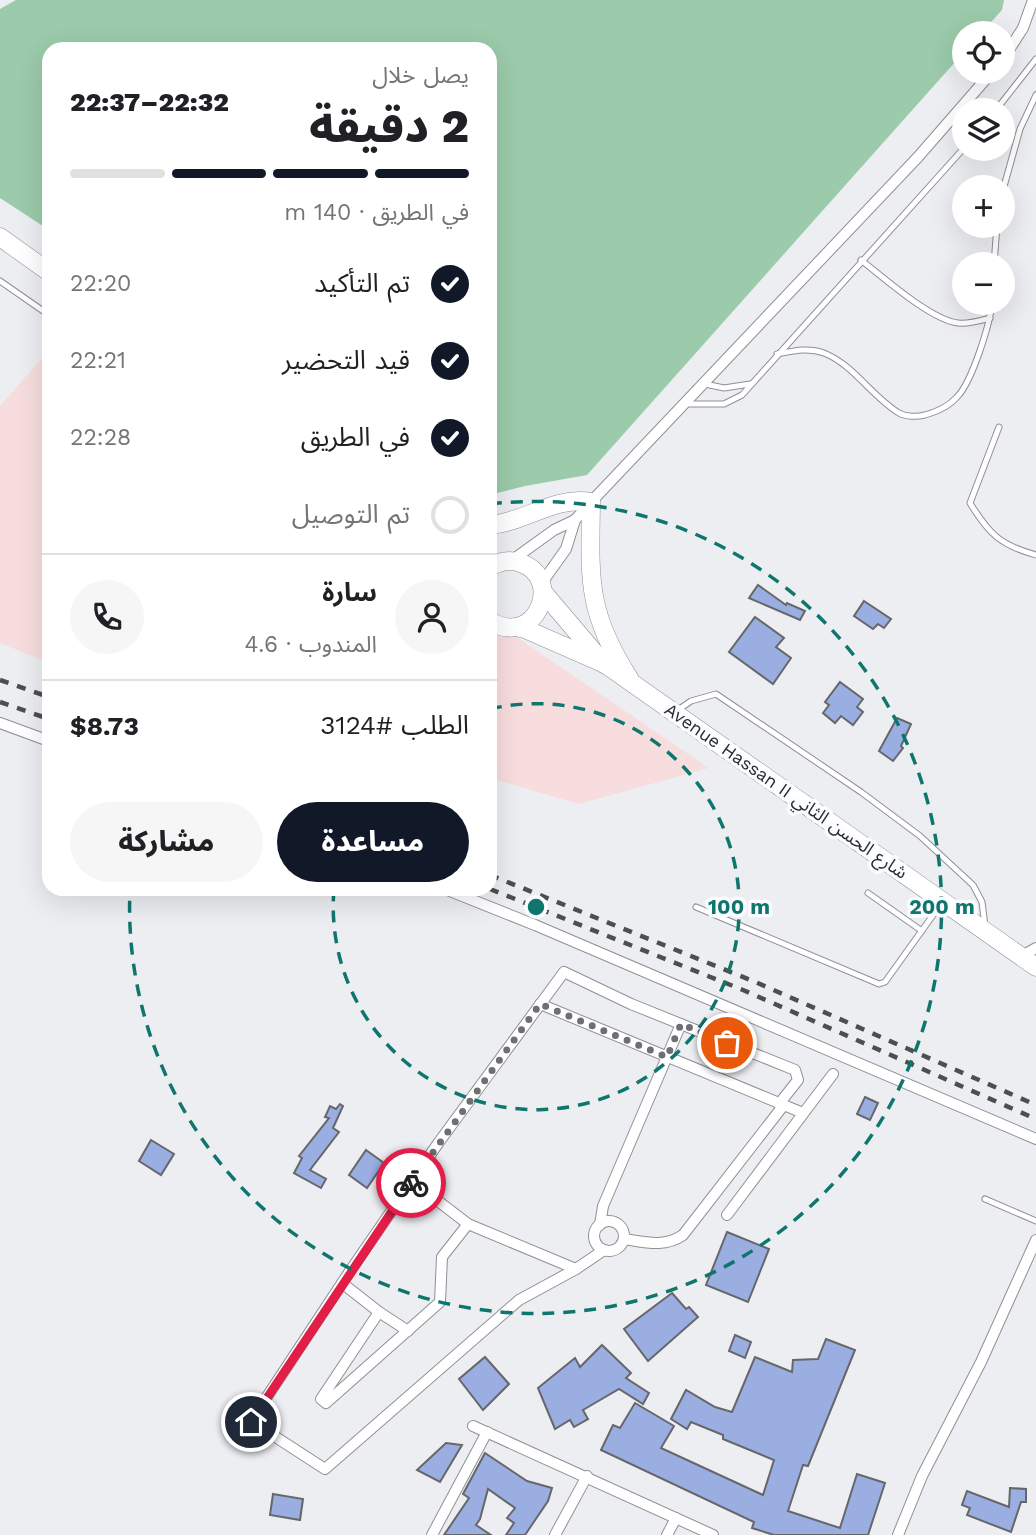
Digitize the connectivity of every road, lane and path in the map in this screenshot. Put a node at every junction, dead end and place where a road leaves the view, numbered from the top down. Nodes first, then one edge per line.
1 (1033, 0) edge
2 (1015, 40) edge
3 (1036, 59) edge
4 (982, 84) edge
5 (1036, 95) edge
6 (1005, 98) edge
7 (952, 161) edge
8 (1007, 175) edge
9 (0, 237) edge
10 (861, 261) junction
11 (42, 267) edge
12 (0, 281) edge
13 (42, 310) edge
14 (990, 315) edge
15 (990, 318) junction
16 (777, 354) junction
17 (702, 383) junction
18 (750, 384) junction
19 (683, 404) junction
20 (999, 427) dead end
21 (592, 502) junction
22 (575, 520) junction
23 (497, 524) edge
24 (1036, 555) edge
25 (498, 562) edge
26 (542, 588) junction
27 (497, 624) edge
28 (516, 627) junction
29 (605, 664) junction
30 (634, 685) junction
31 (674, 713) junction
32 (0, 723) edge
33 (42, 738) edge
34 (868, 894) dead end
35 (462, 896) edge
36 (943, 901) junction
37 (696, 907) dead end
38 (922, 931) junction
39 (986, 933) junction
40 (1028, 953) edge
41 (1036, 967) edge
42 (540, 1004) junction
43 (681, 1024) junction
44 (667, 1057) junction
45 (833, 1074) dead end
46 (781, 1105) junction
47 (803, 1113) junction
48 (1036, 1139) edge
49 (412, 1181) junction
50 (985, 1199) dead end
51 (727, 1215) dead end
52 (1036, 1221) edge
53 (468, 1224) junction
54 (600, 1225) junction
55 (624, 1239) junction
56 (1036, 1240) edge
57 (604, 1250) junction
58 (576, 1269) junction
59 (342, 1283) junction
60 (379, 1312) junction
61 (408, 1331) junction
62 (473, 1426) dead end
63 (487, 1432) junction
64 (587, 1476) junction
65 (677, 1518) junction
66 (432, 1535) edge
67 (555, 1535) edge
68 (667, 1535) edge
69 (713, 1535) edge
70 (898, 1535) edge

1 - 2 street
3 - 6 lane
4 - 17 street
5 - 8 lane
7 - 10 lane
9 - 11 main road
10 - 15 lane
10 - 16 lane
12 - 13 lane
14 - 15 lane
15 - 16 lane
16 - 18 lane
17 - 18 lane
17 - 19 street
18 - 19 lane
19 - 21 street
20 - 24 lane
21 - 22 street
21 - 23 main road
21 - 30 main road
22 - 25 street
22 - 26 street
25 - 26 main road, Avenue Hassan II شارع الحسن الثاني
26 - 28 main road
26 - 29 main road, Avenue Hassan II شارع الحسن الثاني
27 - 28 main road, Avenue Hassan II شارع الحسن الثاني
28 - 29 main road, Avenue Hassan II شارع الحسن الثاني
29 - 30 main road, Avenue Hassan II شارع الحسن الثاني
30 - 31 main road, Avenue Hassan II شارع الحسن الثاني
31 - 36 main road, Avenue Hassan II شارع الحسن الثاني
31 - 39 lane
32 - 33 street
34 - 38 lane
35 - 48 street
36 - 38 lane
36 - 39 main road, Avenue Hassan II شارع الحسن الثاني
37 - 38 lane
39 - 40 main road, Avenue Hassan II شارع الحسن الثاني
40 - 41 main road, Avenue Hassan II شارع الحسن الثاني
42 - 43 street
42 - 44 street
42 - 49 street
43 - 44 street
43 - 46 street
44 - 46 street
44 - 54 street
45 - 47 street
46 - 47 street
46 - 55 street
47 - 51 street
49 - 53 street
49 - 59 street
50 - 52 lane
53 - 58 street
53 - 61 street
54 - 55 street
54 - 57 street
55 - 57 street
56 - 70 street
57 - 58 street
58 - 59 street
59 - 60 street
60 - 61 street
60 - 61 street
62 - 63 street
63 - 64 street
63 - 66 street
64 - 65 street
64 - 67 street
65 - 68 street
65 - 69 street

